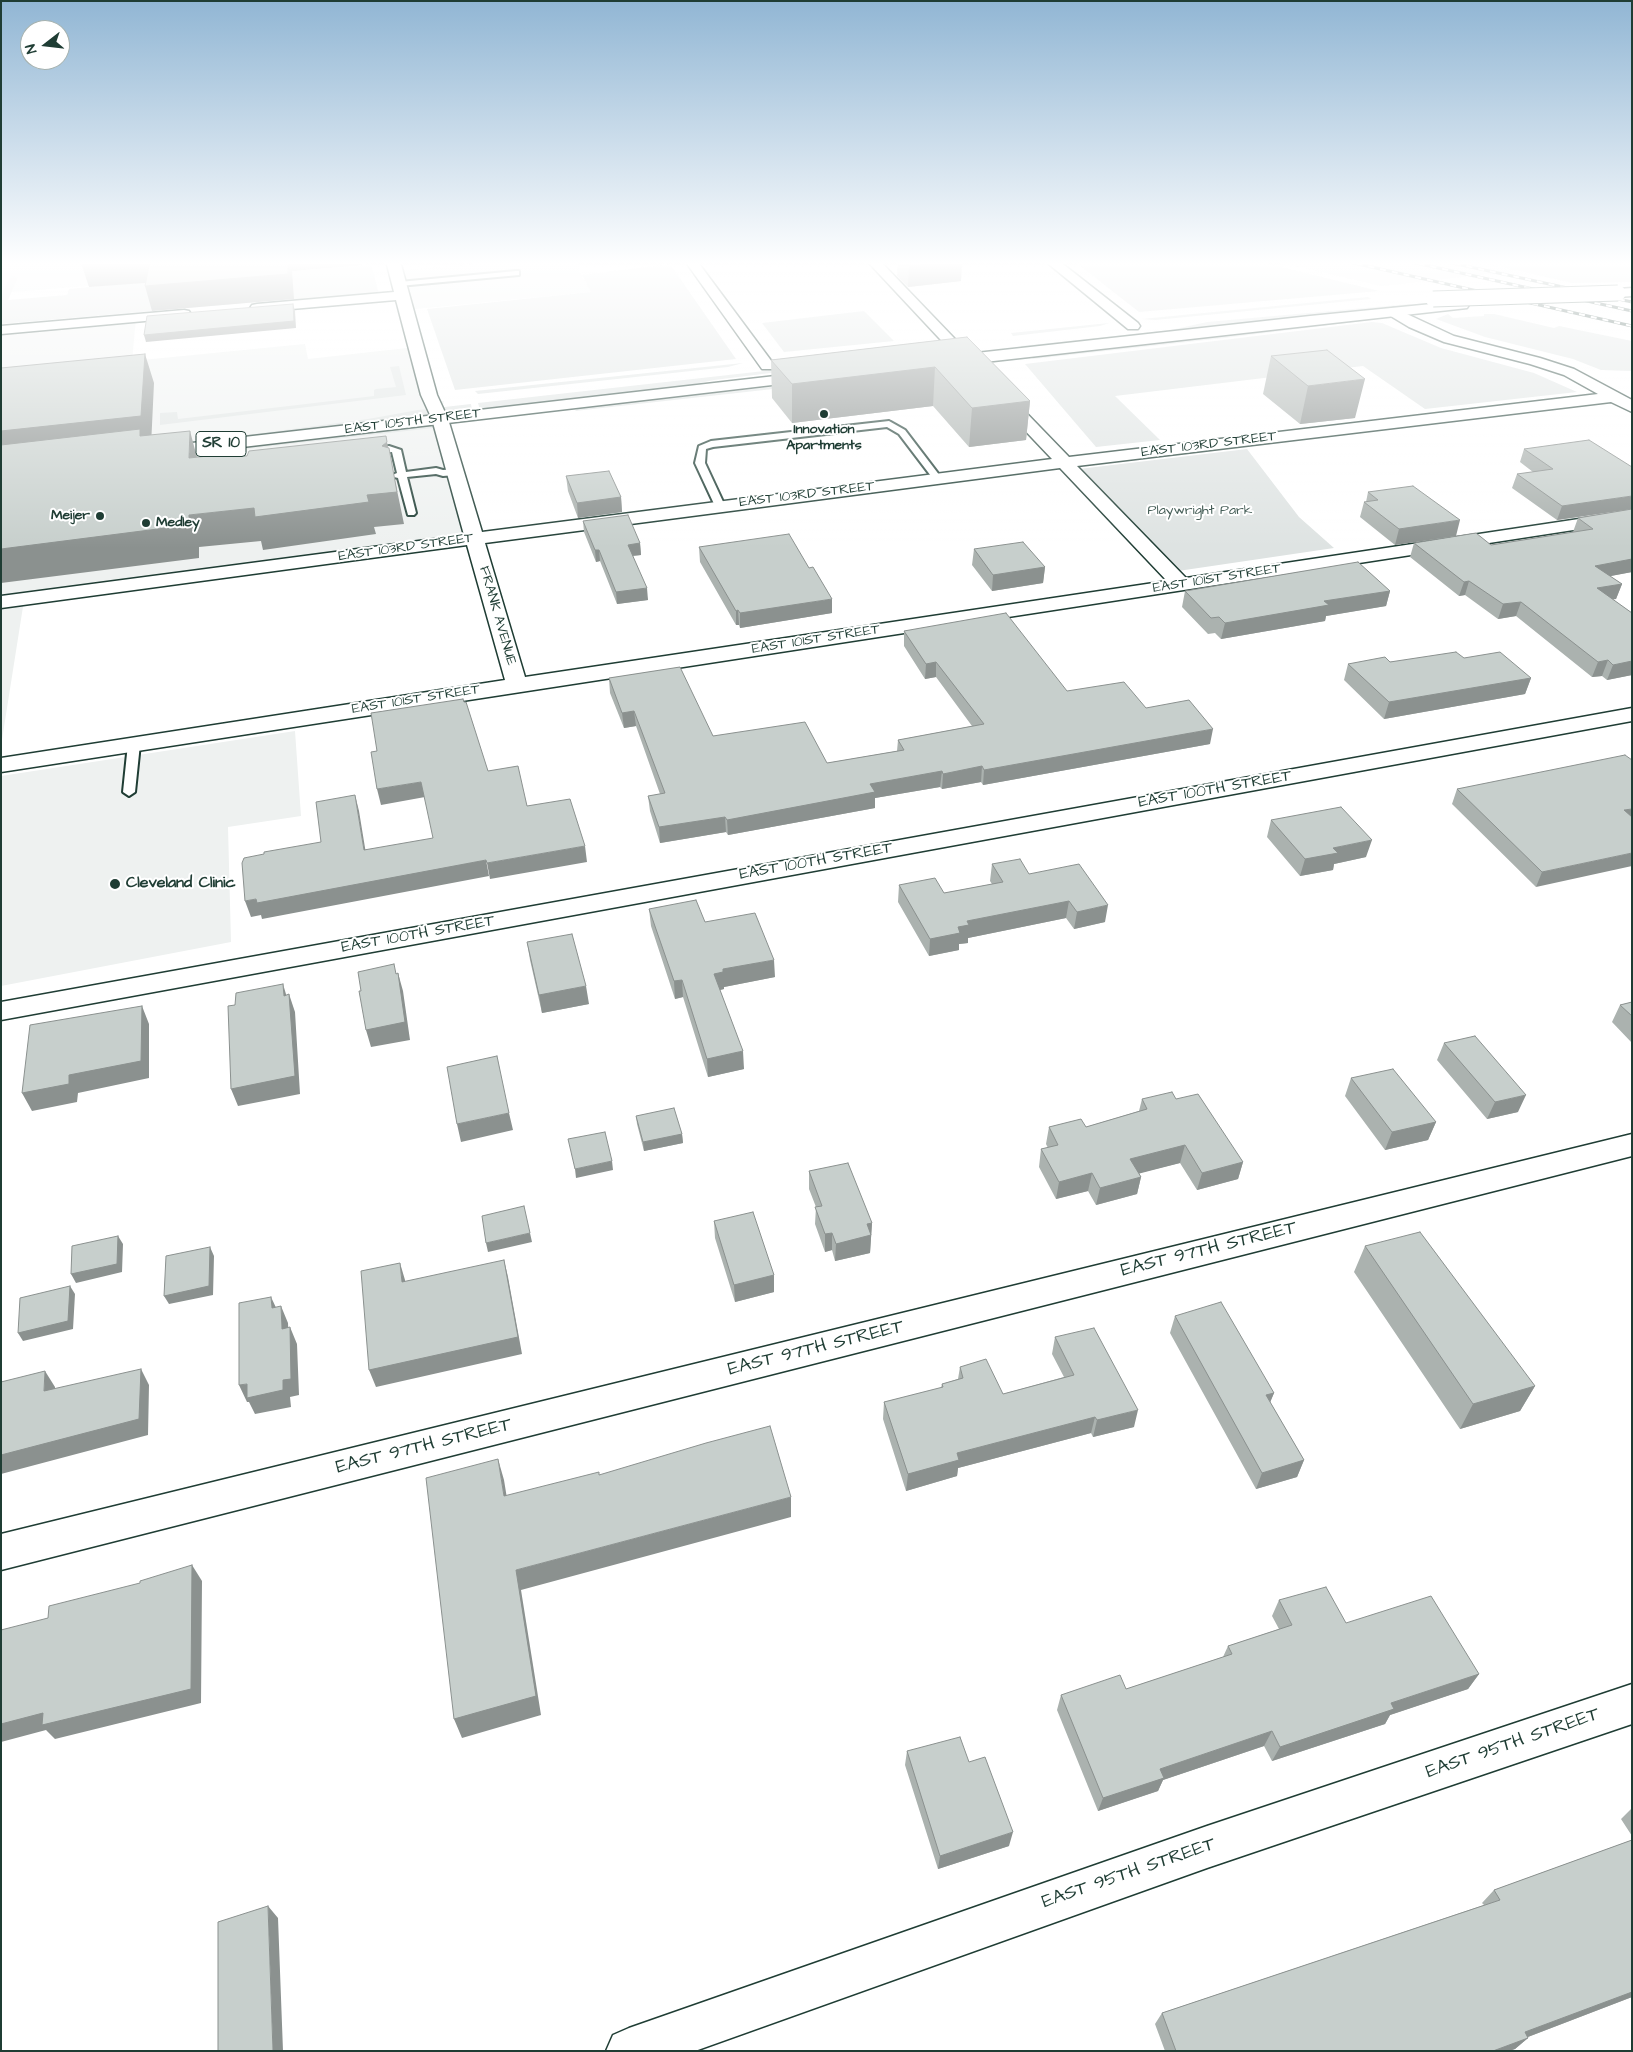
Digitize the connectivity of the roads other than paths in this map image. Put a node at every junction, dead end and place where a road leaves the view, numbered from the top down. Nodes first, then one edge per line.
1 (422, 357) edge
2 (759, 357) edge
3 (954, 357) edge
4 (972, 357) edge
5 (1518, 357) edge
6 (937, 363) edge
7 (786, 364) edge
8 (766, 366) junction
9 (747, 368) dead end
10 (981, 374) edge
11 (829, 375) edge
12 (995, 389) edge
13 (1614, 397) junction
14 (413, 405) dead end
15 (1632, 407) edge
16 (439, 408) junction
17 (361, 452) edge
18 (138, 454) edge
19 (1065, 462) junction
20 (449, 472) junction
21 (937, 478) junction
22 (399, 479) junction
23 (720, 506) junction
24 (411, 514) dead end
25 (1632, 516) edge
26 (475, 538) junction
27 (1181, 584) junction
28 (1, 602) edge
29 (517, 685) junction
30 (1632, 714) edge
31 (134, 744) junction
32 (1, 765) edge
33 (129, 792) dead end
34 (1, 1011) edge
35 (1632, 1145) edge
36 (1, 1552) edge
37 (1632, 1704) edge
38 (629, 2051) edge

1 - 16 street, FRANK AVENUE
2 - 8 street
3 - 6 street
4 - 10 street
5 - 13 street
7 - 8 street
8 - 9 street
11 - 16 street, EAST 105TH STREET / SR 10
12 - 19 street
13 - 15 street
13 - 19 street, EAST 103RD STREET
14 - 16 street, EAST 105TH STREET / SR 10
16 - 18 street, EAST 105TH STREET / SR 10
16 - 20 street, FRANK AVENUE
17 - 22 lane
19 - 21 street, EAST 103RD STREET
19 - 27 street
20 - 22 lane
20 - 26 street, FRANK AVENUE
21 - 23 street, EAST 103RD STREET
21 - 23 lane
22 - 24 lane
23 - 26 street, EAST 103RD STREET
25 - 27 street, EAST 101ST STREET
26 - 28 street, EAST 103RD STREET
26 - 29 street, FRANK AVENUE
27 - 29 street, EAST 101ST STREET
29 - 31 street, EAST 101ST STREET
30 - 34 street, EAST 100TH STREET
31 - 32 street, EAST 101ST STREET
31 - 33 lane
35 - 36 street, EAST 97TH STREET
37 - 38 street, EAST 95TH STREET

